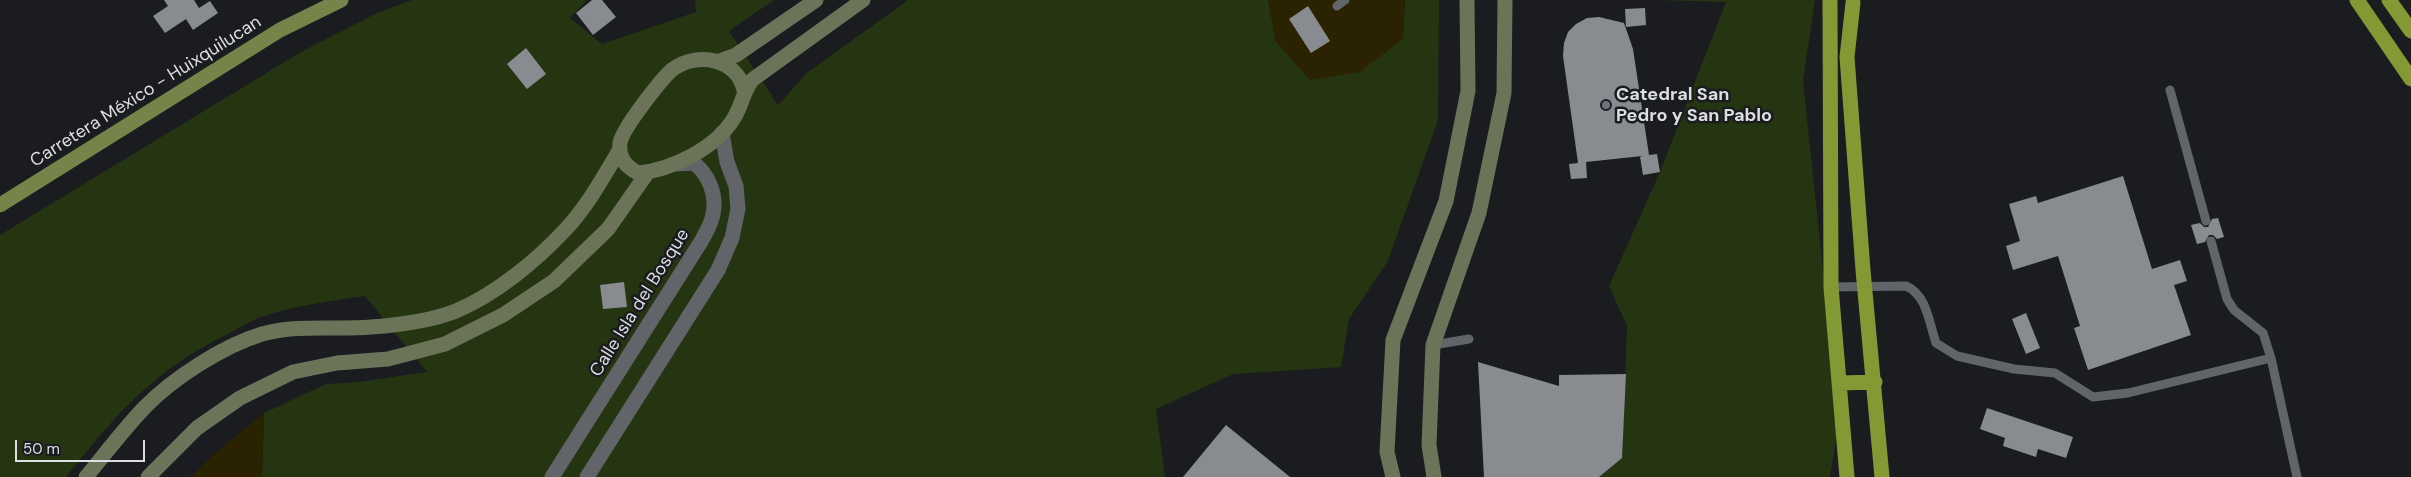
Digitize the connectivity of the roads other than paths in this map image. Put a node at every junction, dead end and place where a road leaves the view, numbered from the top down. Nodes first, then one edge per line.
1 (341, 0) edge
2 (816, 0) edge
3 (864, 0) edge
4 (1344, 0) edge
5 (1466, 0) edge
6 (1505, 0) edge
7 (1830, 0) edge
8 (2352, 0) edge
9 (2357, 0) edge
10 (2389, 0) edge
11 (1853, 3) dead end
12 (1337, 6) dead end
13 (2372, 19) junction
14 (2411, 31) edge
15 (1847, 57) junction
16 (1829, 60) junction
17 (717, 62) junction
18 (2411, 79) edge
19 (744, 90) junction
20 (2170, 90) dead end
21 (722, 133) junction
22 (620, 149) junction
23 (673, 164) junction
24 (648, 172) junction
25 (0, 205) edge
26 (2206, 221) dead end
27 (2211, 241) dead end
28 (1865, 286) junction
29 (1832, 287) junction
30 (1469, 339) dead end
31 (1433, 345) junction
32 (2271, 358) junction
33 (1875, 382) junction
34 (1840, 383) junction
35 (86, 477) edge
36 (148, 477) edge
37 (552, 477) edge
38 (587, 477) edge
39 (1393, 477) edge
40 (1434, 477) edge
41 (1847, 477) edge
42 (1882, 477) edge
43 (2297, 477) edge

1 - 25 main road, Carretera México - Huixquilucan
2 - 17 street
3 - 19 street
4 - 12 lane
5 - 39 street
6 - 31 street
7 - 16 highway
8 - 13 highway
9 - 13 highway
10 - 14 highway
11 - 15 highway
13 - 18 highway
15 - 16 highway
15 - 28 highway
16 - 29 highway
17 - 19 street
17 - 22 street
19 - 21 street
20 - 26 lane
21 - 23 street
21 - 38 street
22 - 24 street
22 - 35 street
23 - 24 street
23 - 37 street, Calle Isla del Bosque
24 - 36 street
27 - 32 lane
28 - 29 lane
28 - 32 lane
28 - 33 highway
29 - 34 highway
30 - 31 lane
31 - 40 street
32 - 43 lane
33 - 34 highway
33 - 42 highway
34 - 41 highway

